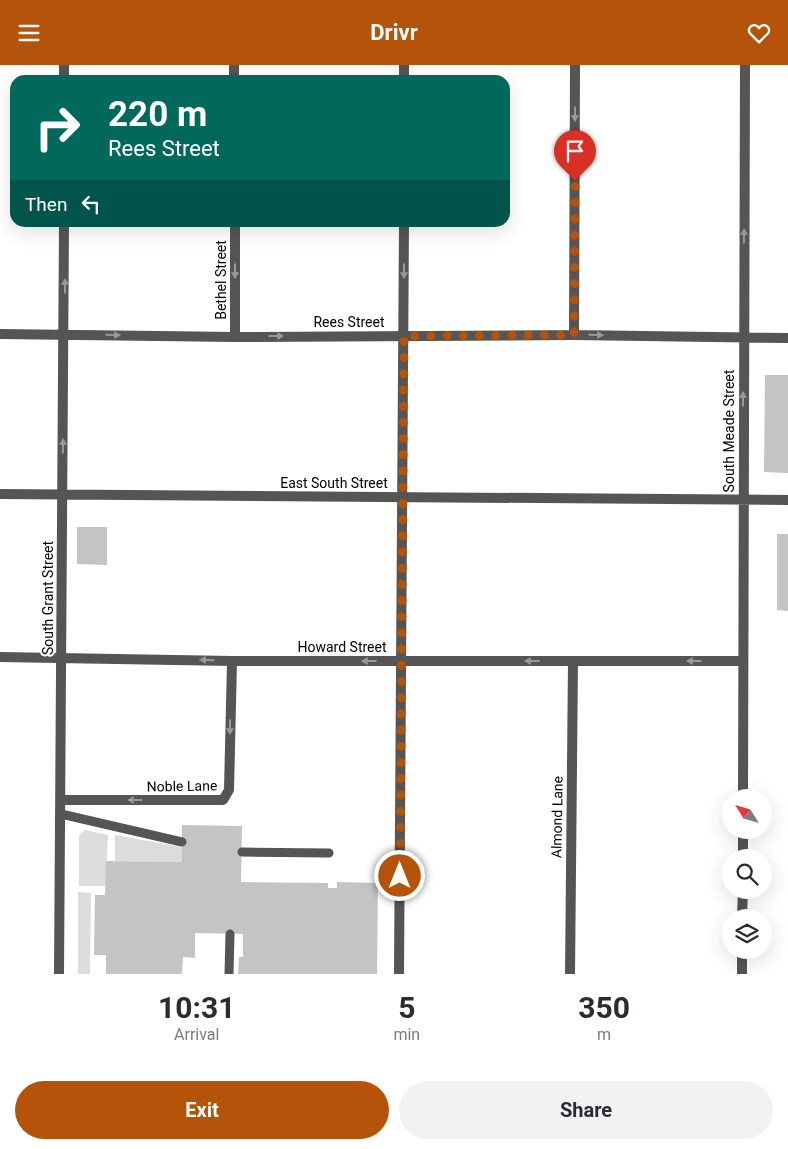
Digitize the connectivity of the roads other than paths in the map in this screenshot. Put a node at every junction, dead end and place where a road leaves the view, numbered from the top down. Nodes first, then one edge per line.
1 (575, 65) edge
2 (745, 65) edge
3 (64, 227) edge
4 (234, 227) edge
5 (404, 227) edge
6 (0, 334) edge
7 (65, 335) junction
8 (574, 335) junction
9 (404, 336) junction
10 (235, 337) junction
11 (743, 338) junction
12 (788, 338) edge
13 (0, 494) edge
14 (62, 495) junction
15 (402, 498) junction
16 (744, 500) junction
17 (788, 500) edge
18 (0, 657) edge
19 (62, 658) junction
20 (232, 661) junction
21 (401, 661) junction
22 (572, 661) junction
23 (743, 661) junction
24 (743, 789) edge
25 (61, 800) junction
26 (61, 814) junction
27 (182, 842) dead end
28 (242, 851) dead end
29 (329, 853) dead end
30 (230, 934) dead end
31 (742, 959) edge
32 (59, 974) edge
33 (229, 974) edge
34 (399, 974) edge
35 (570, 974) edge
36 (742, 974) edge

1 -> 8 street
11 -> 2 street, South Meade Street
7 -> 3 street, South Grant Street
4 -> 10 street, Bethel Street
5 -> 9 street
6 - 7 street, Rees Street
7 -> 10 street, Rees Street
14 -> 7 street, South Grant Street
8 - 9 street, Rees Street
8 -> 11 street, Rees Street
10 -> 9 street, Rees Street
9 - 15 street
11 - 12 street, Rees Street
16 -> 11 street, South Meade Street
13 - 14 street, East South Street
14 - 15 street, East South Street
14 - 19 street, South Grant Street
15 - 16 street, East South Street
15 - 21 street
16 - 17 street, East South Street
16 - 23 street, South Meade Street
18 - 19 street, Howard Street
20 -> 19 street, Howard Street
19 - 25 street, South Grant Street
21 -> 20 street, Howard Street
20 -> 25 street, Noble Lane
22 -> 21 street, Howard Street
21 - 34 street
23 -> 22 street, Howard Street
22 - 35 street, Almond Lane
23 - 24 street, South Meade Street
25 - 26 street, South Grant Street
26 - 27 lane
26 - 32 street, South Grant Street
28 - 29 lane
30 - 33 lane
31 - 36 street

